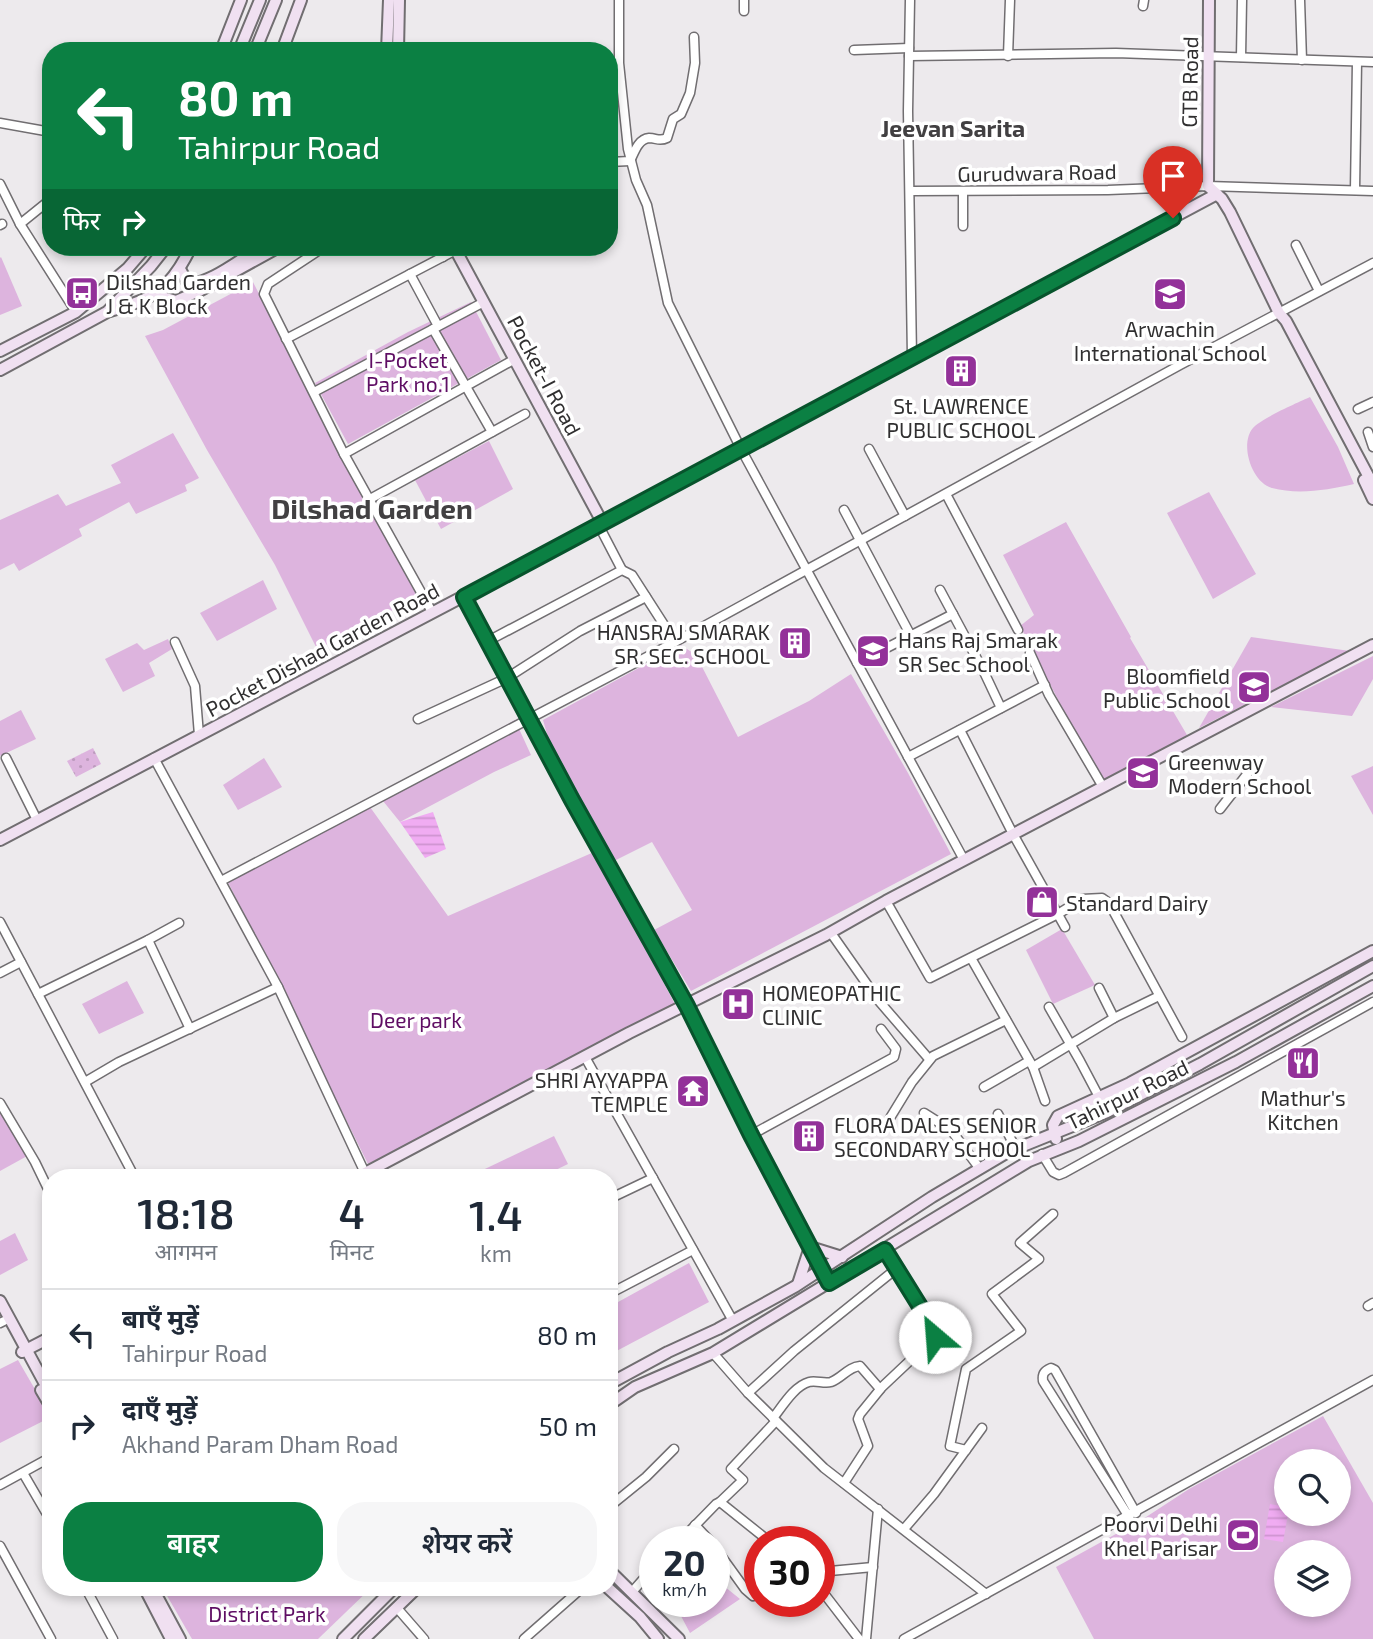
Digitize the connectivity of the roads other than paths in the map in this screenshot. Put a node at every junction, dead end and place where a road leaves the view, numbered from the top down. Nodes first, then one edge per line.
1 (241, 0) edge
2 (260, 0) edge
3 (276, 0) edge
4 (301, 0) edge
5 (390, 0) edge
6 (399, 0) edge
7 (619, 0) edge
8 (744, 0) edge
9 (910, 0) edge
10 (1010, 0) edge
11 (1209, 0) edge
12 (1242, 0) edge
13 (1300, 0) edge
14 (744, 11) dead end
15 (694, 37) dead end
16 (224, 42) edge
17 (243, 42) edge
18 (260, 42) edge
19 (285, 42) edge
20 (388, 42) edge
21 (398, 42) edge
22 (855, 50) dead end
23 (909, 52) junction
24 (1009, 56) junction
25 (1208, 56) junction
26 (1241, 57) junction
27 (1302, 60) junction
28 (1357, 62) junction
29 (1373, 62) edge
30 (0, 123) edge
31 (42, 130) edge
32 (630, 161) junction
33 (618, 162) edge
34 (0, 184) edge
35 (1208, 186) junction
36 (1355, 190) junction
37 (911, 191) junction
38 (963, 191) junction
39 (1373, 191) edge
40 (1217, 194) junction
41 (42, 206) edge
42 (20, 224) junction
43 (963, 226) dead end
44 (1296, 245) dead end
45 (137, 256) edge
46 (159, 256) edge
47 (187, 256) edge
48 (247, 256) edge
49 (261, 256) edge
50 (310, 256) edge
51 (459, 256) edge
52 (443, 257) edge
53 (1373, 263) edge
54 (180, 270) junction
55 (410, 275) junction
56 (198, 287) junction
57 (1320, 291) junction
58 (156, 295) junction
59 (484, 302) junction
60 (76, 312) junction
61 (107, 312) junction
62 (1279, 313) junction
63 (435, 327) junction
64 (286, 339) junction
65 (0, 351) edge
66 (912, 357) junction
67 (515, 359) junction
68 (0, 370) edge
69 (467, 387) junction
70 (314, 392) junction
71 (1373, 402) edge
72 (1358, 409) dead end
73 (525, 414) dead end
74 (492, 432) junction
75 (1368, 432) dead end
76 (1373, 447) edge
77 (741, 449) junction
78 (869, 449) dead end
79 (344, 454) junction
80 (1360, 466) junction
81 (1373, 485) edge
82 (946, 494) junction
83 (370, 499) junction
84 (1373, 499) edge
85 (844, 510) dead end
86 (905, 516) junction
87 (600, 523) junction
88 (860, 542) junction
89 (622, 569) junction
90 (807, 571) junction
91 (940, 590) dead end
92 (464, 597) junction
93 (646, 597) junction
94 (432, 612) junction
95 (953, 614) junction
96 (1017, 630) dead end
97 (911, 636) junction
98 (488, 641) junction
99 (175, 642) dead end
100 (675, 642) junction
101 (1373, 645) edge
102 (1030, 653) dead end
103 (857, 663) junction
104 (507, 678) junction
105 (1045, 685) junction
106 (1001, 708) junction
107 (418, 719) dead end
108 (529, 719) junction
109 (960, 730) junction
110 (199, 735) junction
111 (908, 757) junction
112 (6, 758) dead end
113 (154, 758) junction
114 (1255, 764) dead end
115 (1103, 787) junction
116 (1220, 809) dead end
117 (37, 820) junction
118 (1013, 834) junction
119 (0, 839) edge
120 (964, 860) junction
121 (221, 881) junction
122 (886, 901) junction
123 (1058, 914) junction
124 (0, 922) edge
125 (179, 923) dead end
126 (1065, 928) dead end
127 (831, 933) junction
128 (148, 940) junction
129 (1373, 951) edge
130 (971, 958) junction
131 (1356, 960) junction
132 (21, 962) junction
133 (1368, 968) edge
134 (0, 973) edge
135 (1373, 986) edge
136 (278, 987) junction
137 (1100, 988) dead end
138 (38, 994) junction
139 (1159, 996) junction
140 (1373, 1002) edge
141 (687, 1006) junction
142 (1049, 1007) dead end
143 (1114, 1018) junction
144 (1006, 1020) junction
145 (1265, 1028) junction
146 (190, 1029) junction
147 (881, 1029) dead end
148 (1182, 1037) dead end
149 (1273, 1041) junction
150 (1070, 1044) junction
151 (585, 1057) junction
152 (929, 1059) junction
153 (1031, 1064) junction
154 (85, 1082) junction
155 (984, 1087) dead end
156 (1099, 1097) junction
157 (1045, 1101) dead end
158 (0, 1103) edge
159 (1107, 1112) junction
160 (924, 1113) dead end
161 (998, 1114) dead end
162 (890, 1118) dead end
163 (751, 1135) junction
164 (1054, 1135) junction
165 (1061, 1148) junction
166 (1016, 1149) junction
167 (1042, 1154) junction
168 (130, 1169) edge
169 (357, 1169) edge
170 (371, 1169) edge
171 (980, 1169) junction
172 (42, 1176) edge
173 (653, 1178) junction
174 (618, 1195) edge
175 (1053, 1214) dead end
176 (810, 1247) junction
177 (693, 1250) junction
178 (885, 1250) junction
179 (842, 1256) junction
180 (822, 1269) junction
181 (896, 1269) junction
182 (829, 1283) junction
183 (798, 1284) junction
184 (618, 1289) edge
185 (0, 1301) edge
186 (1, 1319) edge
187 (733, 1321) junction
188 (42, 1342) edge
189 (23, 1351) junction
190 (713, 1353) junction
191 (618, 1379) edge
192 (1373, 1380) edge
193 (42, 1381) edge
194 (42, 1389) edge
195 (880, 1389) junction
196 (748, 1393) junction
197 (618, 1399) edge
198 (775, 1420) junction
199 (982, 1428) dead end
200 (674, 1449) dead end
201 (966, 1450) junction
202 (42, 1462) edge
203 (23, 1473) junction
204 (844, 1483) junction
205 (0, 1485) edge
206 (618, 1500) edge
207 (720, 1502) junction
208 (42, 1506) edge
209 (878, 1509) junction
210 (1133, 1515) junction
211 (695, 1525) edge
212 (750, 1526) edge
213 (904, 1529) junction
214 (0, 1546) edge
215 (873, 1567) junction
216 (730, 1568) edge
217 (835, 1571) edge
218 (618, 1579) edge
219 (639, 1584) edge
220 (744, 1588) edge
221 (632, 1592) junction
222 (986, 1594) junction
223 (90, 1596) edge
224 (149, 1596) edge
225 (157, 1596) edge
226 (386, 1596) edge
227 (409, 1596) edge
228 (573, 1596) edge
229 (617, 1596) edge
230 (397, 1608) junction
231 (835, 1608) edge
232 (421, 1635) edge
233 (51, 1639) edge
234 (113, 1639) edge
235 (171, 1639) edge
236 (180, 1639) edge
237 (343, 1639) edge
238 (364, 1639) edge
239 (411, 1639) edge
240 (524, 1639) edge
241 (659, 1639) edge
242 (679, 1639) edge
243 (859, 1639) edge
244 (866, 1639) edge
245 (904, 1639) edge

1 - 16 street
2 - 17 street
3 - 18 street
4 - 19 street
5 - 20 street
6 - 21 street
7 - 32 street
8 - 14 street
9 - 23 street
10 - 24 street
11 - 25 street, GTB Road
12 - 26 street
13 - 27 street
15 - 32 street
22 - 23 street
23 - 24 street
23 - 37 street
24 - 25 street
25 - 26 street
25 - 35 street, GTB Road
26 - 27 street
27 - 28 street
28 - 29 street
28 - 36 street
30 - 31 street
32 - 33 street
32 - 77 street
34 - 42 street
35 - 36 street, Gurudwara Road
35 - 38 street, Gurudwara Road
35 - 40 street
36 - 39 street, Gurudwara Road
37 - 38 street, Gurudwara Road
37 - 66 street
38 - 43 street
40 - 62 street
40 - 66 street, Pocket Dishad Garden Road
41 - 42 street
42 - 60 street
44 - 57 street
45 - 60 street
46 - 61 street
47 - 54 street
48 - 56 street
49 - 56 street
50 - 64 street
51 - 59 street, Pocket-I Road
52 - 55 street
53 - 57 street
54 - 56 street
54 - 58 street
55 - 63 street
55 - 64 street
56 - 58 street
57 - 62 street
58 - 61 street
59 - 63 street
59 - 67 street, Pocket-I Road
60 - 65 street
61 - 68 street
62 - 80 street
62 - 82 street
63 - 69 street
63 - 70 street
64 - 70 street
66 - 77 street, Pocket Dishad Garden Road
67 - 69 street
67 - 87 street, Pocket-I Road
69 - 74 street
69 - 79 street
70 - 79 street
71 - 72 street
73 - 74 street
74 - 83 street
75 - 76 street
77 - 87 street, Pocket Dishad Garden Road
77 - 90 street
78 - 86 street
79 - 83 street
80 - 81 street
80 - 84 street
82 - 86 street
82 - 96 street
83 - 94 street
85 - 88 street
86 - 88 street
87 - 89 street
87 - 92 street, Pocket Dishad Garden Road
88 - 90 street
88 - 97 street
89 - 93 street
89 - 98 street
90 - 100 street
90 - 103 street
91 - 95 street
92 - 94 street, Pocket Dishad Garden Road
92 - 98 street
93 - 100 street
93 - 104 street
94 - 110 street, Pocket Dishad Garden Road
95 - 97 street
95 - 106 street
97 - 103 street
98 - 104 street
99 - 110 street
100 - 108 street
101 - 115 street
102 - 105 street
103 - 111 street
104 - 107 street
104 - 108 street
105 - 106 street
105 - 115 street
106 - 109 street
108 - 121 street
108 - 141 street
109 - 111 street
109 - 118 street
110 - 113 street, Pocket Dishad Garden Road
111 - 120 street
112 - 117 street
113 - 117 street, Pocket Dishad Garden Road
113 - 121 street
114 - 116 street
115 - 118 street
117 - 119 street, Pocket Dishad Garden Road
118 - 120 street
118 - 123 street
120 - 122 street
121 - 136 street
122 - 127 street
122 - 130 street
123 - 126 street
123 - 130 street
123 - 139 street
124 - 132 street
125 - 128 street
127 - 141 street
127 - 152 street
128 - 138 street
128 - 146 street
129 - 131 street
130 - 144 street
131 - 133 street
131 - 156 street
132 - 134 street
132 - 138 street
133 - 145 street, Tahirpur Road
135 - 149 street, Tahirpur Road
136 - 146 street
136 - 169 street
137 - 143 street
138 - 154 street
139 - 143 street
139 - 148 street
140 - 167 street
141 - 151 street
141 - 163 street
142 - 150 street
143 - 150 street
144 - 152 street
144 - 153 street
145 - 149 street
145 - 159 street, Tahirpur Road
146 - 154 street
147 - 163 street
149 - 165 street, Tahirpur Road
150 - 153 street
150 - 156 street
151 - 170 street
151 - 173 street
152 - 162 street
153 - 155 street
153 - 157 street
154 - 168 street
156 - 159 street
156 - 164 street
158 - 172 street
159 - 164 street, Tahirpur Road
160 - 171 street
161 - 166 street
163 - 176 street
164 - 165 street
164 - 166 street, Tahirpur Road
165 - 167 street, Tahirpur Road
166 - 171 street, Tahirpur Road
167 - 178 street, Tahirpur Road
171 - 179 street, Tahirpur Road
173 - 174 street
173 - 177 street
175 - 201 street
176 - 179 street
176 - 180 street
176 - 183 street
177 - 184 street
177 - 187 street
178 - 181 street
178 - 182 street, Tahirpur Road
179 - 180 street, Tahirpur Road
180 - 182 street
180 - 183 street, Tahirpur Road
181 - 195 street
181 - 196 street
182 - 190 street, Tahirpur Road
183 - 187 street, Tahirpur Road
185 - 189 street
186 - 189 street
187 - 191 street, Tahirpur Road
188 - 189 street
189 - 193 street
189 - 194 street
190 - 196 street
190 - 197 street, Tahirpur Road
192 - 210 street
195 - 198 street
195 - 204 street
196 - 198 street
198 - 204 street
198 - 207 street
199 - 201 street
200 - 206 street
201 - 213 street
202 - 203 street
203 - 205 street
203 - 208 street
204 - 209 street
207 - 211 street
207 - 212 street
209 - 213 street
209 - 215 street
210 - 210 street
210 - 222 street
213 - 222 street
214 - 233 street
215 - 217 street
215 - 244 street
216 - 220 street
218 - 221 street
219 - 221 street
221 - 242 street
222 - 245 street
223 - 234 street
224 - 235 street
225 - 236 street
226 - 237 street
227 - 230 street
228 - 240 street
229 - 241 street
230 - 232 street
230 - 238 street
231 - 243 street
232 - 239 street

